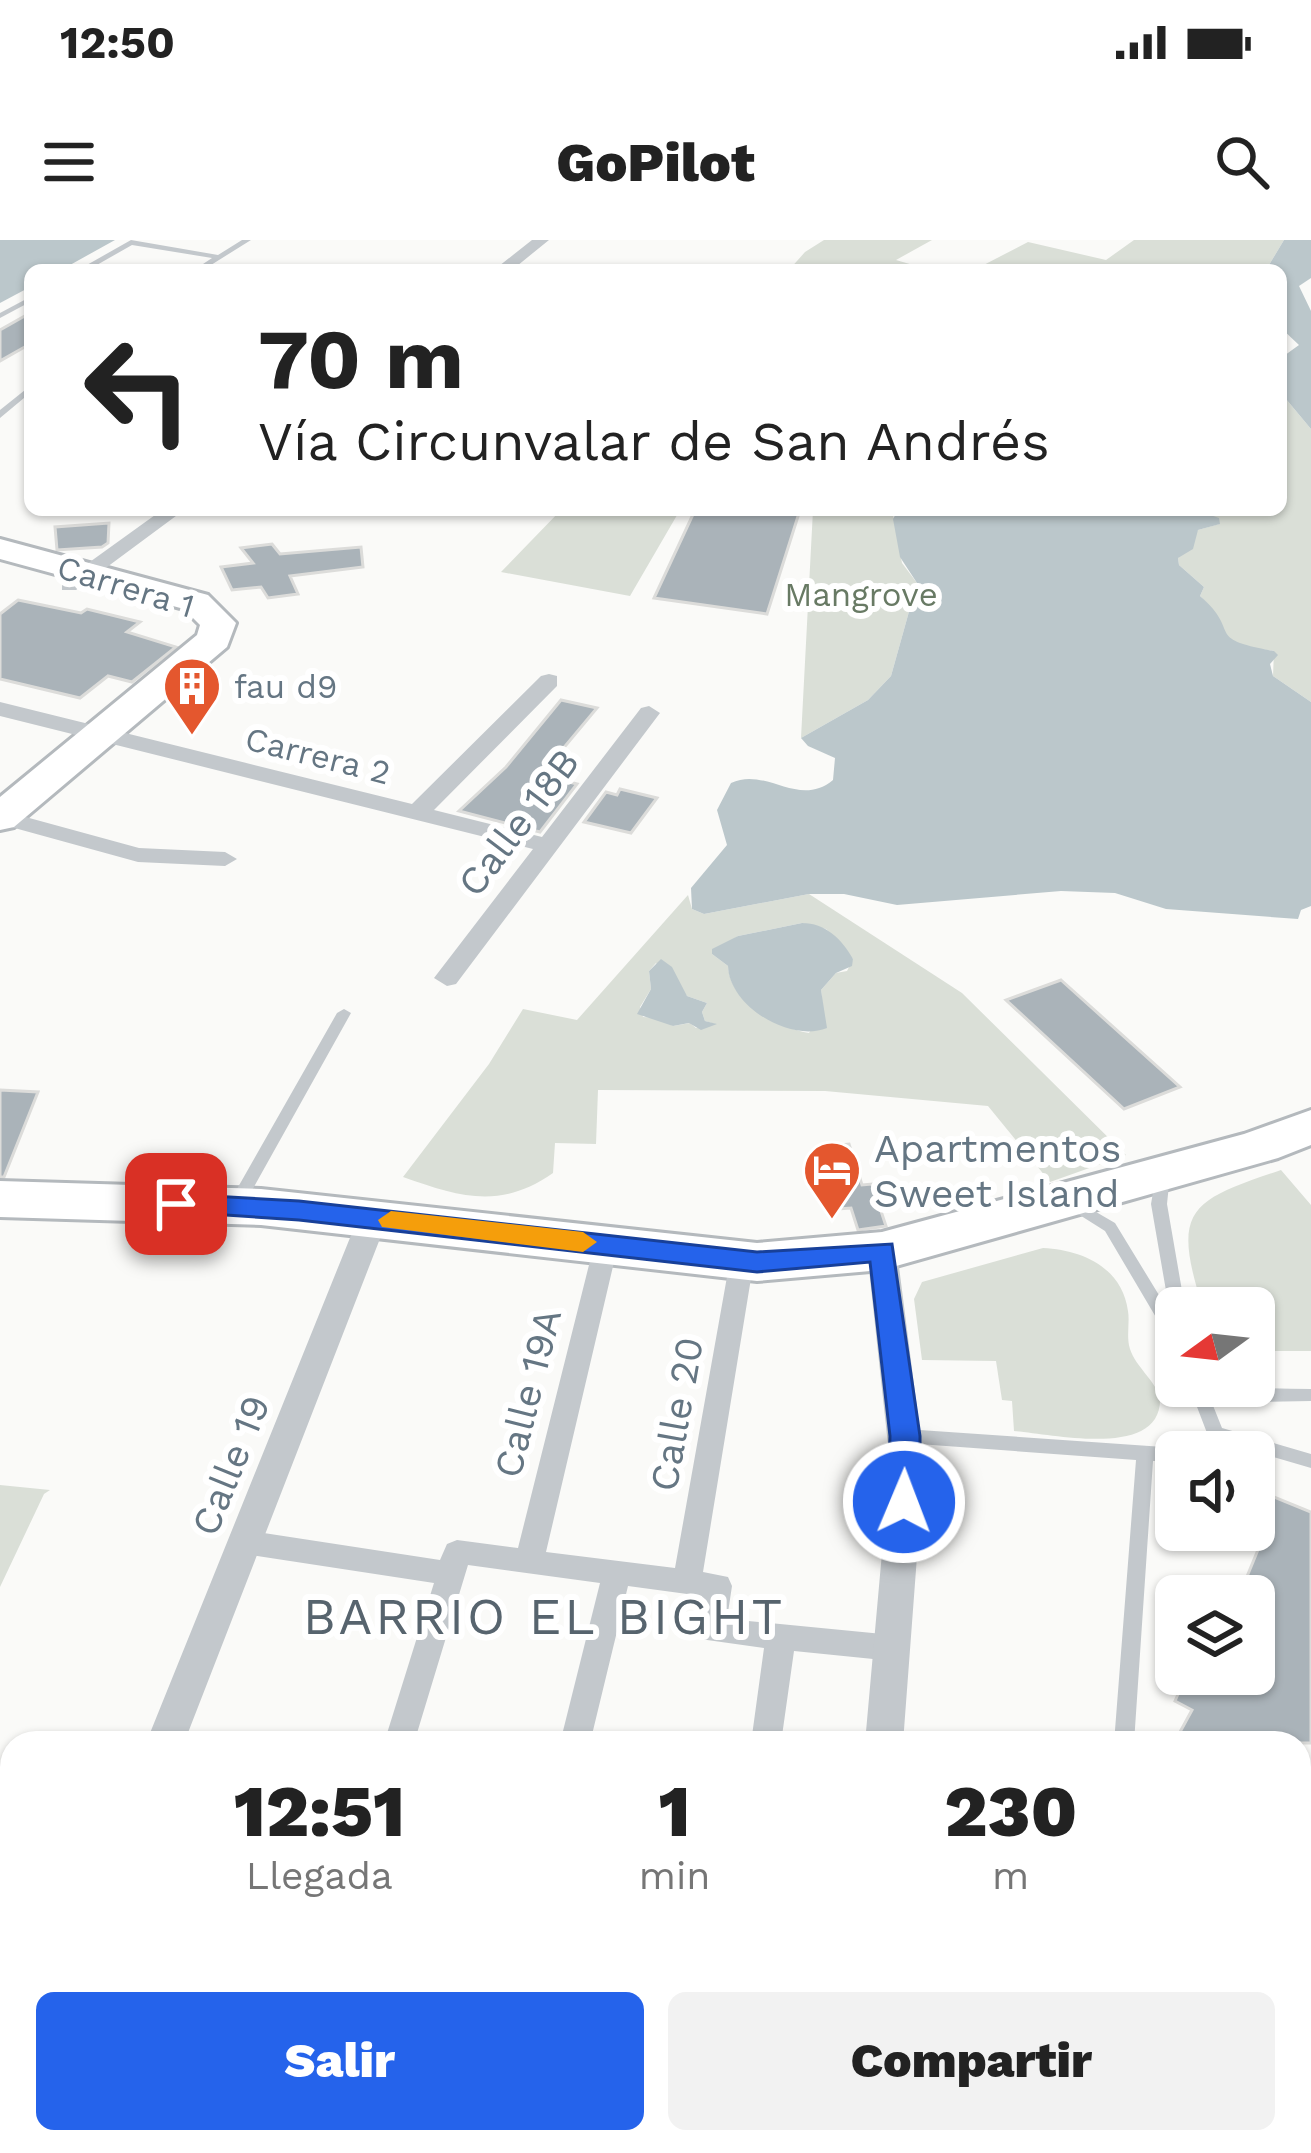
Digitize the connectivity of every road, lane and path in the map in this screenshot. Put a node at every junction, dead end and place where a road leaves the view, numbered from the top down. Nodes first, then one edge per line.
1 (247, 240) edge
2 (542, 240) edge
3 (133, 242) edge
4 (219, 257) junction
5 (93, 264) edge
6 (208, 264) edge
7 (510, 264) edge
8 (24, 394) edge
9 (0, 415) edge
10 (166, 516) edge
11 (0, 550) edge
12 (0, 568) edge
13 (78, 580) junction
14 (549, 681) dead end
15 (0, 709) edge
16 (649, 713) dead end
17 (100, 735) junction
18 (417, 814) junction
19 (0, 818) edge
20 (550, 847) junction
21 (225, 860) dead end
22 (447, 978) dead end
23 (344, 1013) dead end
24 (1311, 1126) edge
25 (1163, 1174) junction
26 (0, 1199) edge
27 (1070, 1201) junction
28 (236, 1206) junction
29 (374, 1218) junction
30 (606, 1245) junction
31 (882, 1251) junction
32 (742, 1260) junction
33 (1174, 1287) edge
34 (1155, 1302) edge
35 (1311, 1395) edge
36 (1275, 1396) edge
37 (905, 1436) junction
38 (1275, 1450) edge
39 (1145, 1454) junction
40 (1155, 1454) edge
41 (1311, 1460) edge
42 (245, 1542) junction
43 (530, 1562) junction
44 (617, 1573) junction
45 (452, 1574) junction
46 (687, 1582) junction
47 (781, 1636) junction
48 (893, 1648) junction
49 (170, 1731) edge
50 (403, 1731) edge
51 (578, 1731) edge
52 (768, 1731) edge
53 (885, 1731) edge
54 (1125, 1731) edge

1 - 4 lane
2 - 7 street
3 - 4 lane
3 - 5 lane
4 - 6 lane
8 - 9 lane
10 - 13 street
11 - 13 highway, Carrera 1
12 - 13 highway, Carrera 1
13 - 17 highway, Carrera 1
14 - 18 street
15 - 17 street, Carrera 2
16 - 20 street, Calle 18B
17 - 18 street, Carrera 2
17 - 19 highway
18 - 20 street, Carrera 2
19 - 21 street
20 - 22 street, Calle 18B
23 - 28 lane
24 - 25 highway
25 - 27 highway
25 - 33 lane
26 - 28 highway
27 - 31 highway
27 - 34 lane
28 - 29 highway
29 - 30 highway
29 - 42 street, Calle 19
30 - 32 highway
30 - 43 street, Calle 19A
31 - 32 highway
31 - 37 street
32 - 46 street, Calle 20
35 - 36 lane
37 - 39 lane
37 - 48 street
38 - 41 lane
39 - 40 lane
39 - 54 lane
42 - 45 street
42 - 49 street, Calle 19
43 - 44 street
43 - 45 street
44 - 46 street
44 - 51 street
45 - 50 street
46 - 47 street
47 - 48 street
47 - 52 street
48 - 53 street

